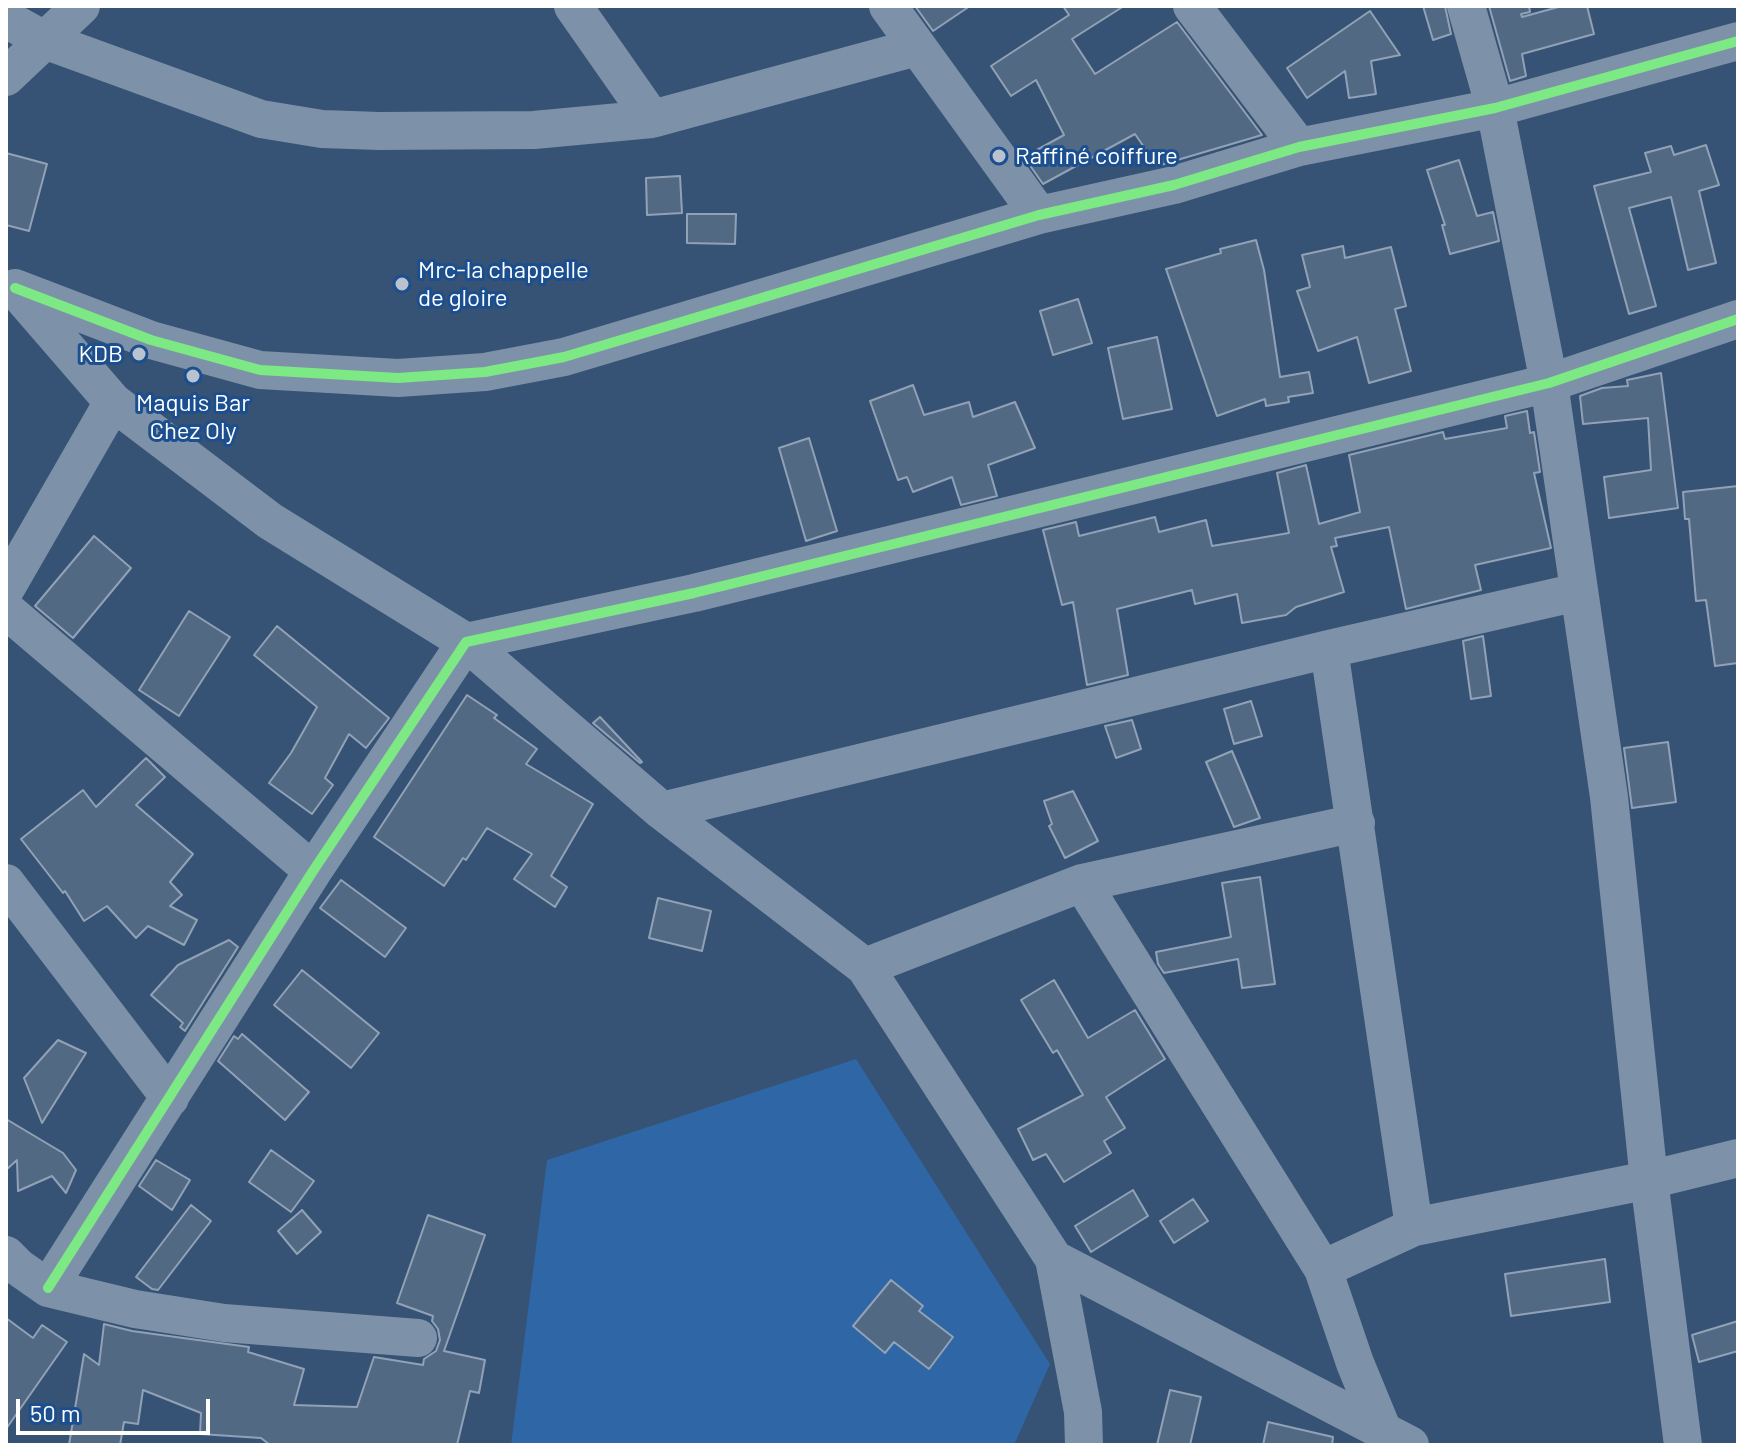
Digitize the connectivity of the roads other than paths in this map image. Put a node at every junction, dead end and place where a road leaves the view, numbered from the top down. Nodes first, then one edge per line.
1 (81, 6) edge
2 (573, 6) edge
3 (888, 6) edge
4 (1192, 6) edge
5 (1466, 6) edge
6 (6, 19) edge
7 (44, 40) junction
8 (1738, 41) edge
9 (917, 47) junction
10 (6, 77) edge
11 (1495, 108) junction
12 (652, 119) junction
13 (1299, 147) junction
14 (1039, 215) junction
15 (10, 284) edge
16 (1738, 319) edge
17 (1549, 383) junction
18 (113, 402) junction
19 (6, 588) edge
20 (1578, 592) junction
21 (6, 610) edge
22 (466, 642) junction
23 (1329, 649) junction
24 (662, 811) junction
25 (1356, 823) junction
26 (313, 871) junction
27 (6, 883) edge
28 (1082, 883) junction
29 (865, 967) junction
30 (170, 1098) junction
31 (1738, 1158) edge
32 (1649, 1180) junction
33 (1414, 1227) junction
34 (6, 1255) edge
35 (1054, 1259) junction
36 (1323, 1269) junction
37 (48, 1288) junction
38 (418, 1338) dead end
39 (1396, 1438) edge
40 (1084, 1445) edge
41 (1683, 1445) edge

1 - 7 street
2 - 12 street
3 - 9 street
4 - 13 street
5 - 11 street
6 - 7 street
7 - 10 street
7 - 12 street
8 - 11 street
9 - 12 street
9 - 14 street
11 - 13 street
11 - 17 street
13 - 14 street
14 - 15 street
15 - 18 street
16 - 17 street
17 - 20 street
17 - 22 street
18 - 19 street
18 - 22 street
20 - 23 street
20 - 32 street
21 - 26 street
22 - 24 street
22 - 26 street
23 - 24 street
23 - 25 street
24 - 29 street
25 - 28 street
25 - 33 street
26 - 30 street
27 - 30 street
28 - 29 street
28 - 36 street
29 - 35 street
30 - 37 street
31 - 32 street
32 - 33 street
32 - 41 street
33 - 36 street
34 - 37 street
35 - 39 street
35 - 40 street
36 - 39 street
37 - 38 street

